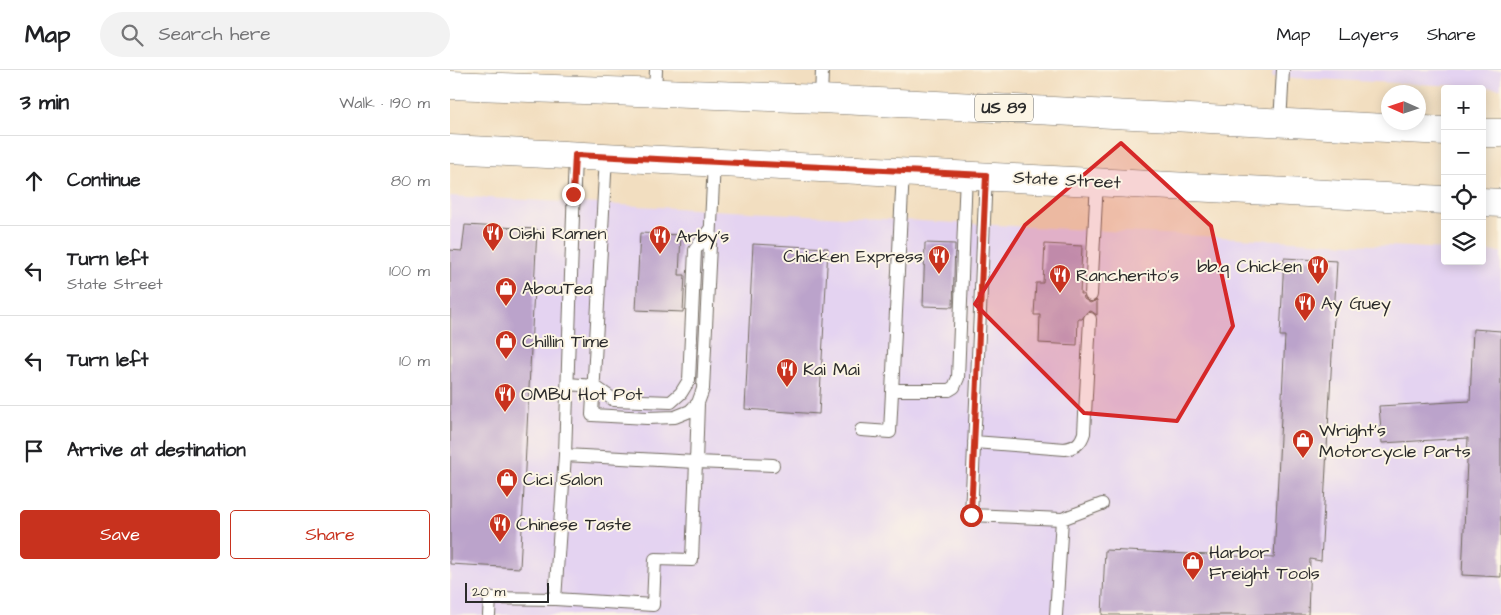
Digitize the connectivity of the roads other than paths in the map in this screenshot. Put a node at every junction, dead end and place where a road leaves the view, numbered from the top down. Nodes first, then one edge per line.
1 (822, 70) edge
2 (1283, 70) edge
3 (655, 81) edge
4 (450, 85) edge
5 (821, 99) junction
6 (1280, 123) junction
7 (1441, 131) edge
8 (1486, 133) edge
9 (1501, 134) edge
10 (450, 149) edge
11 (575, 155) junction
12 (606, 156) junction
13 (714, 162) junction
14 (903, 171) junction
15 (976, 175) junction
16 (1097, 181) junction
17 (1441, 200) edge
18 (1486, 202) edge
19 (1501, 203) edge
20 (710, 228) junction
21 (1091, 295) dead end
22 (1090, 319) dead end
23 (568, 384) junction
24 (594, 386) junction
25 (892, 390) junction
26 (698, 403) junction
27 (861, 430) dead end
28 (974, 442) junction
29 (565, 456) junction
30 (696, 462) junction
31 (773, 465) dead end
32 (1102, 504) dead end
33 (1062, 519) junction
34 (555, 599) junction
35 (489, 615) edge
36 (1056, 615) edge

1 - 5 lane
2 - 6 lane
3 - 4 main road, US 89
3 - 5 main road, US 89
5 - 6 main road, US 89
6 - 7 main road, US 89
8 - 9 main road
10 - 11 main road, State Street
11 - 12 main road, State Street
11 - 23 lane
12 - 13 main road, State Street
12 - 24 lane
13 - 14 main road, State Street
13 - 20 lane
14 - 15 main road, State Street
14 - 25 lane
15 - 16 main road, State Street
15 - 25 lane
15 - 28 lane
16 - 17 main road, State Street
16 - 21 lane
18 - 19 main road
20 - 24 lane
20 - 26 lane
22 - 28 lane
23 - 24 lane
23 - 29 lane
24 - 26 lane
25 - 27 lane
26 - 30 lane
28 - 33 lane
29 - 30 lane
29 - 34 lane
30 - 31 lane
30 - 34 lane
32 - 33 lane
33 - 36 lane
34 - 35 lane

